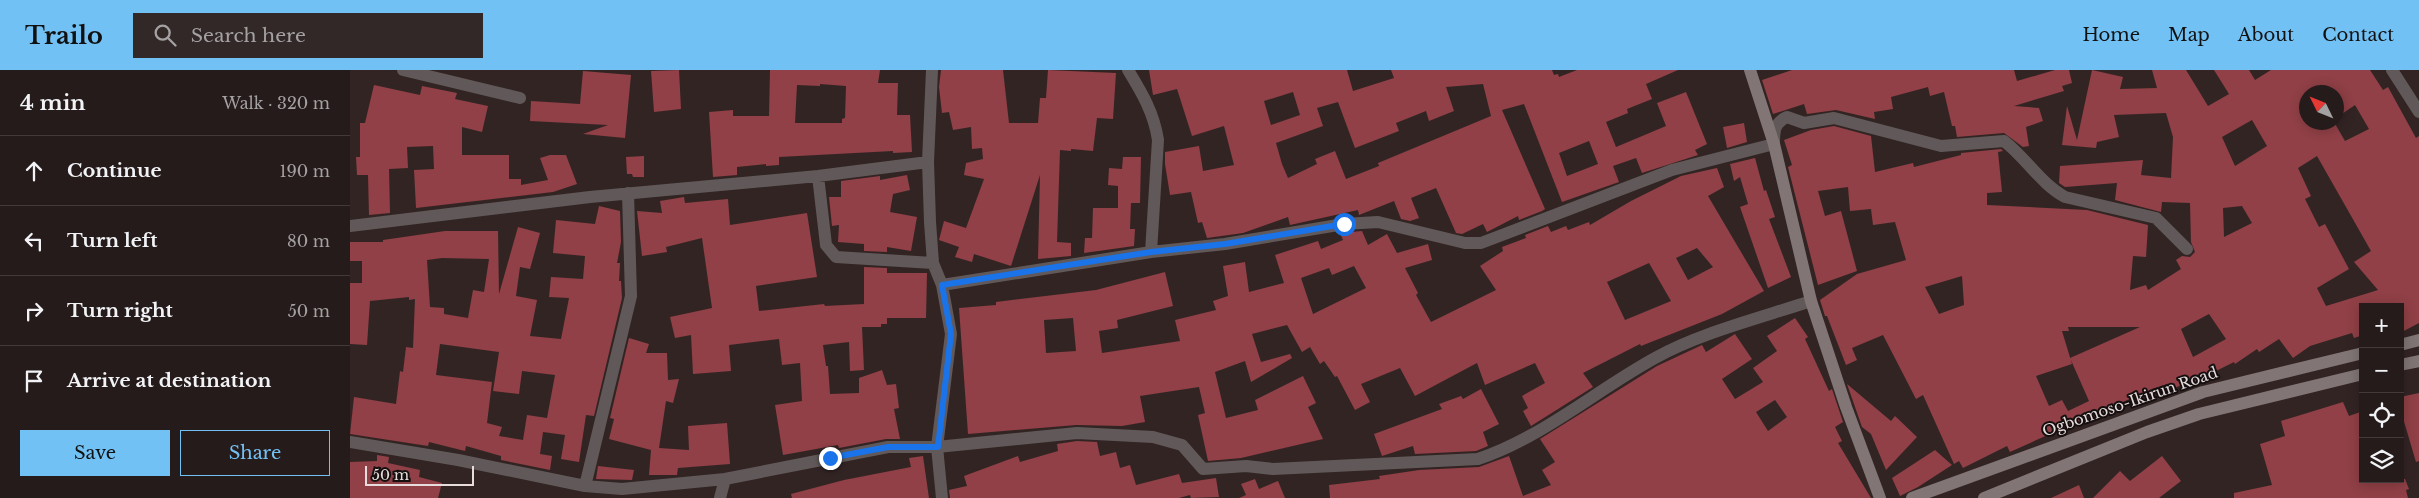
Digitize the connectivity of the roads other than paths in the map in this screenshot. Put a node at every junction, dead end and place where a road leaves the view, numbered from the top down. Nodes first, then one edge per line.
1 (403, 70) edge
2 (932, 70) edge
3 (1128, 70) edge
4 (1750, 70) edge
5 (2392, 70) edge
6 (520, 98) dead end
7 (2419, 112) edge
8 (1774, 144) junction
9 (928, 162) junction
10 (818, 176) junction
11 (628, 193) junction
12 (350, 226) edge
13 (2187, 249) dead end
14 (1151, 252) junction
15 (933, 263) junction
16 (942, 285) junction
17 (1811, 301) junction
18 (2419, 340) edge
19 (2404, 344) edge
20 (2359, 354) edge
21 (2419, 360) edge
22 (2404, 364) edge
23 (2359, 375) edge
24 (350, 442) edge
25 (938, 447) junction
26 (725, 479) junction
27 (585, 486) junction
28 (720, 498) edge
29 (942, 498) edge
30 (1880, 498) edge
31 (1912, 498) edge
32 (1984, 498) edge

1 - 6 street
2 - 9 street
3 - 14 street
4 - 8 main road
5 - 7 street
8 - 13 street
8 - 14 street
8 - 17 main road
9 - 10 street
9 - 15 street
10 - 11 street
10 - 15 street
11 - 12 street
11 - 27 street
14 - 16 street
15 - 16 street
16 - 25 street
17 - 25 street
17 - 30 main road
18 - 19 main road
20 - 31 main road, Ogbomoso-Ikirun Road
21 - 22 main road
23 - 32 main road
24 - 27 street
25 - 26 street
25 - 29 street
26 - 27 street
26 - 28 street

